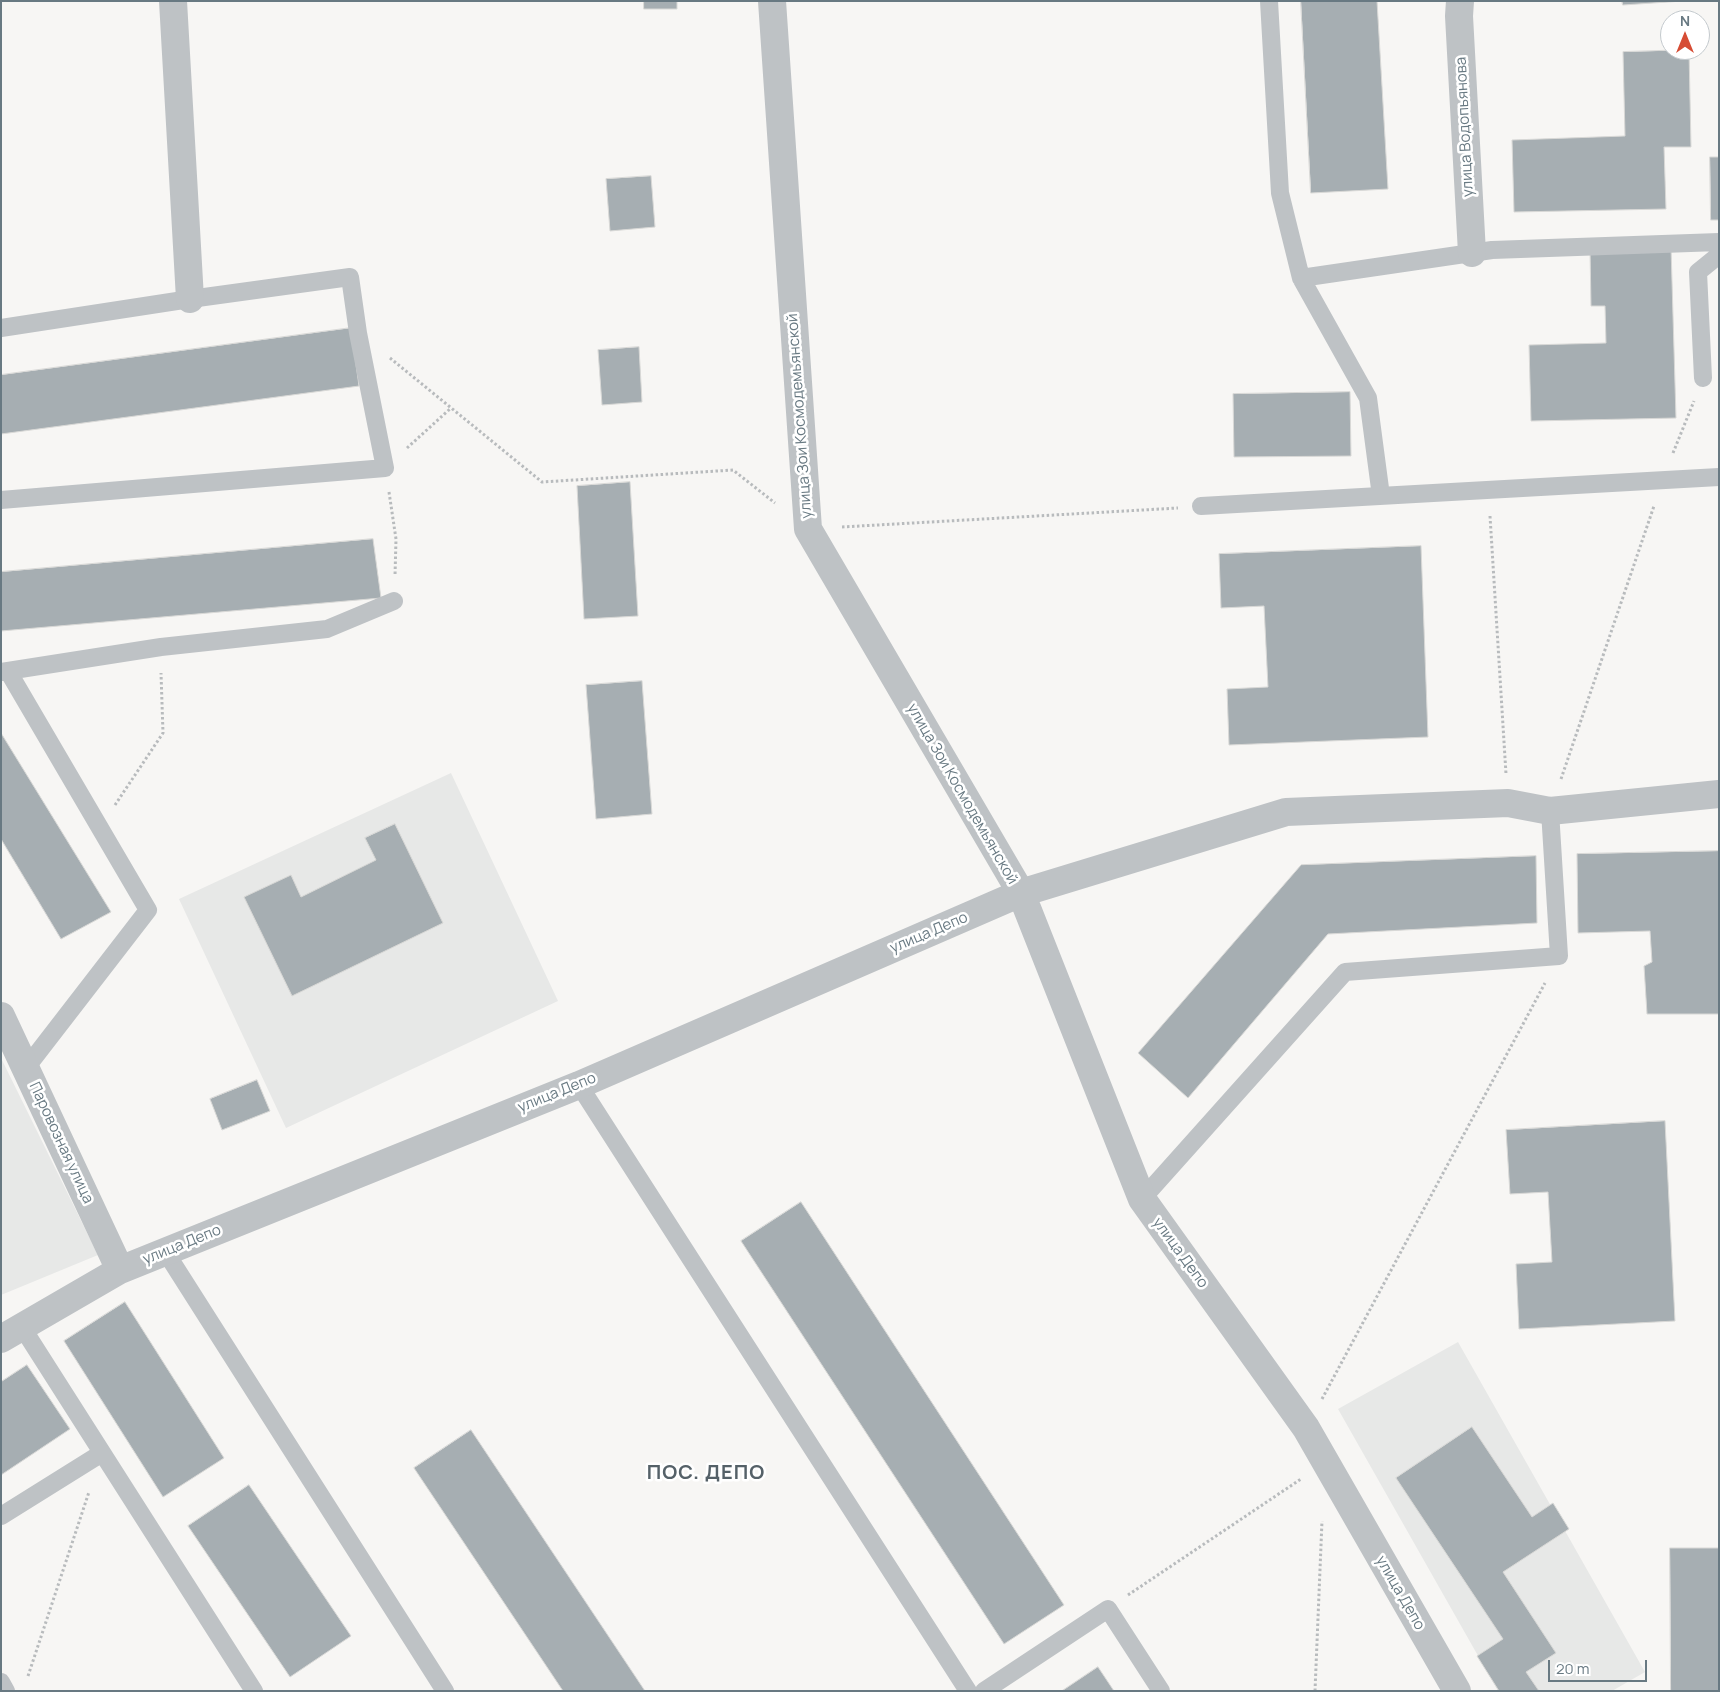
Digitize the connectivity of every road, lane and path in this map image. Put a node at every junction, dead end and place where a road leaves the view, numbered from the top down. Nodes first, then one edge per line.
1 (172, 1) edge
2 (772, 1) edge
3 (1268, 1) edge
4 (1460, 1) edge
5 (1719, 242) edge
6 (1472, 253) junction
7 (1719, 255) edge
8 (1302, 278) junction
9 (190, 299) junction
10 (1, 328) edge
11 (358, 333) junction
12 (1702, 378) joint
13 (451, 408) junction
14 (386, 468) junction
15 (1719, 477) edge
16 (1662, 480) junction
17 (1489, 490) junction
18 (1381, 496) junction
19 (1, 500) edge
20 (1201, 506) joint
21 (808, 529) junction
22 (394, 601) joint
23 (161, 647) junction
24 (5, 671) edge
25 (1719, 794) edge
26 (1508, 803) junction
27 (1550, 811) junction
28 (100, 828) junction
29 (1021, 893) junction
30 (1559, 956) junction
31 (1, 1016) edge
32 (26, 1068) junction
33 (579, 1085) junction
34 (1142, 1199) junction
35 (165, 1251) junction
36 (120, 1270) junction
37 (12, 1333) edge
38 (1306, 1428) junction
39 (102, 1453) junction
40 (1325, 1463) junction
41 (1323, 1512) dead end
42 (1, 1516) edge
43 (1108, 1609) junction
44 (1, 1682) edge
45 (26, 1682) dead end
46 (6, 1691) edge
47 (254, 1691) edge
48 (445, 1691) edge
49 (968, 1691) edge
50 (984, 1691) edge
51 (1161, 1691) edge
52 (1315, 1691) edge
53 (1457, 1691) edge

1 - 9 street
2 - 21 street, улица Зои Космодемьянской
3 - 8 lane
4 - 6 street, улица Водопьянова
5 - 6 lane
6 - 8 lane
7 - 12 lane
8 - 18 lane
9 - 10 lane
9 - 11 lane
11 - 13 path
11 - 14 lane
12 - 16 path
13 - 14 path
13 - 21 path
14 - 19 lane
14 - 22 path
15 - 16 lane
16 - 17 lane
16 - 27 path
17 - 18 lane
17 - 26 path
18 - 20 lane
20 - 21 path
21 - 29 street, улица Зои Космодемьянской
22 - 23 lane
23 - 24 lane
23 - 28 path
24 - 28 lane
25 - 27 street
26 - 27 street
26 - 29 street
27 - 30 lane
28 - 32 lane
29 - 33 street, улица Депо
29 - 34 street, улица Депо
30 - 34 lane
30 - 38 path
31 - 32 street, Паровозная улица
32 - 36 street, Паровозная улица
33 - 35 street, улица Депо
33 - 49 lane
34 - 38 street, улица Депо
35 - 36 street, улица Депо
35 - 48 lane
36 - 37 street, улица Депо
37 - 39 lane
38 - 40 street, улица Депо
39 - 42 lane
39 - 45 path
39 - 47 lane
40 - 43 path
40 - 53 street, улица Депо
41 - 52 path
43 - 50 lane
43 - 51 lane
44 - 46 lane

